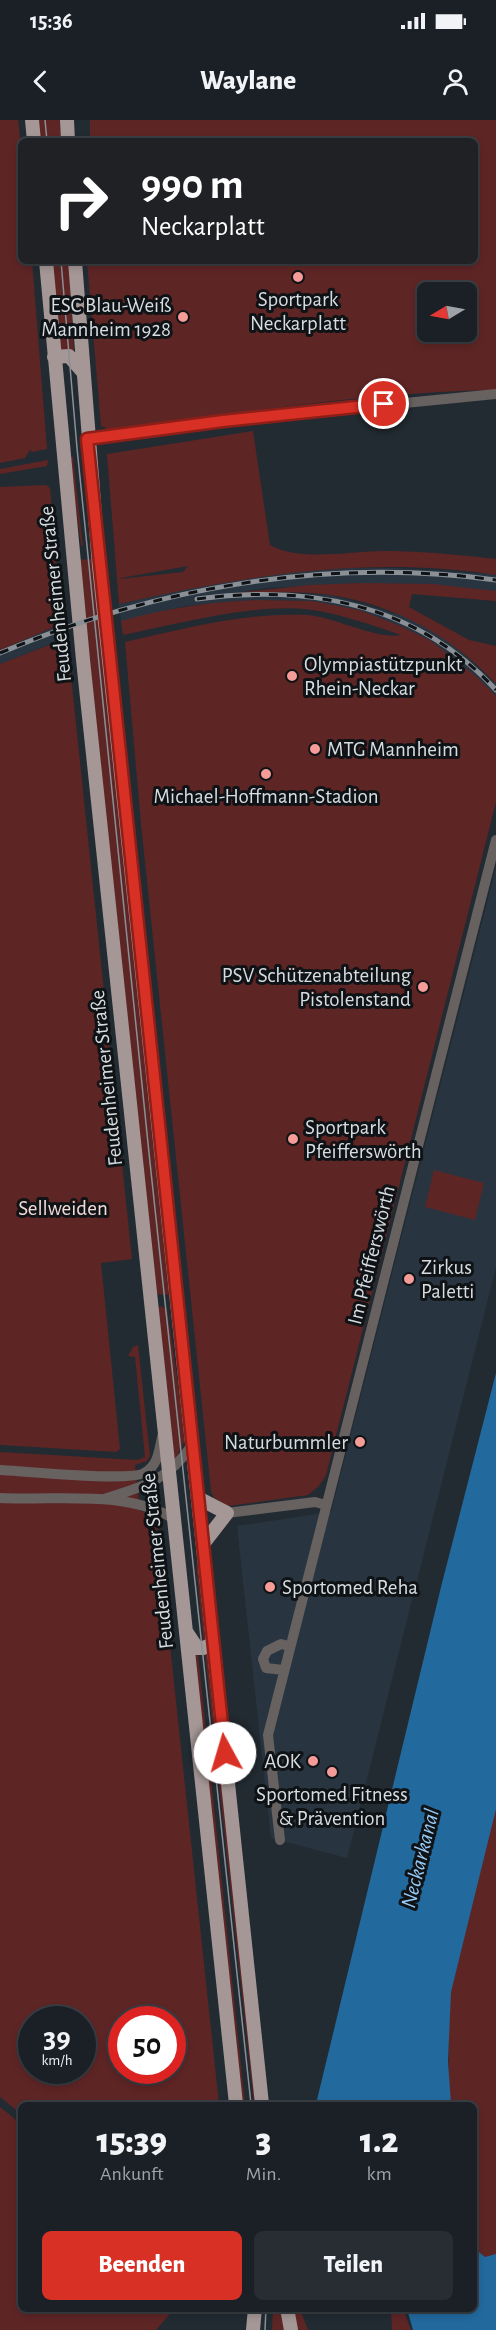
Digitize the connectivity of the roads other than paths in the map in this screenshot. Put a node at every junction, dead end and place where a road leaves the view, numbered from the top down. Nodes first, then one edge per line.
1 (32, 120) edge
2 (67, 120) edge
3 (34, 138) edge
4 (68, 138) edge
5 (46, 264) edge
6 (75, 264) edge
7 (54, 357) junction
8 (82, 371) junction
9 (496, 394) edge
10 (87, 433) junction
11 (71, 542) junction
12 (98, 552) junction
13 (496, 840) edge
14 (151, 1305) junction
15 (178, 1318) junction
16 (165, 1428) junction
17 (192, 1445) junction
18 (0, 1470) edge
19 (169, 1473) junction
20 (0, 1498) edge
21 (198, 1498) junction
22 (100, 1500) junction
23 (326, 1504) junction
24 (227, 1513) junction
25 (174, 1519) junction
26 (203, 1544) junction
27 (186, 1631) junction
28 (213, 1644) junction
29 (290, 1646) junction
30 (283, 1670) junction
31 (280, 1840) dead end
32 (236, 2102) edge
33 (262, 2102) edge
34 (255, 2312) edge
35 (288, 2312) edge
36 (253, 2330) edge
37 (291, 2330) edge

1 - 3 main road
2 - 4 main road
5 - 7 main road, Feudenheimer Straße
6 - 8 main road
7 - 8 main road
7 - 11 main road, Feudenheimer Straße
8 - 10 main road
9 - 10 street
10 - 12 main road
11 - 12 main road
11 - 14 main road, Feudenheimer Straße
12 - 15 main road
13 - 23 street, Im Pfeifferswörth
14 - 15 main road
14 - 16 main road, Feudenheimer Straße
15 - 17 main road
16 - 18 street
16 - 19 main road, Feudenheimer Straße
17 - 19 street
17 - 21 main road
19 - 22 street
19 - 25 main road, Feudenheimer Straße
20 - 22 street
21 - 24 main road
21 - 26 main road
22 - 25 street
23 - 24 street
23 - 29 street, Im Pfeifferswörth
24 - 26 main road
25 - 27 main road, Feudenheimer Straße
26 - 28 main road
27 - 28 main road
27 - 32 main road, Feudenheimer Straße
28 - 33 main road
29 - 30 street, Im Pfeifferswörth
29 - 30 street
30 - 31 street, Im Pfeifferswörth
34 - 36 main road
35 - 37 main road

